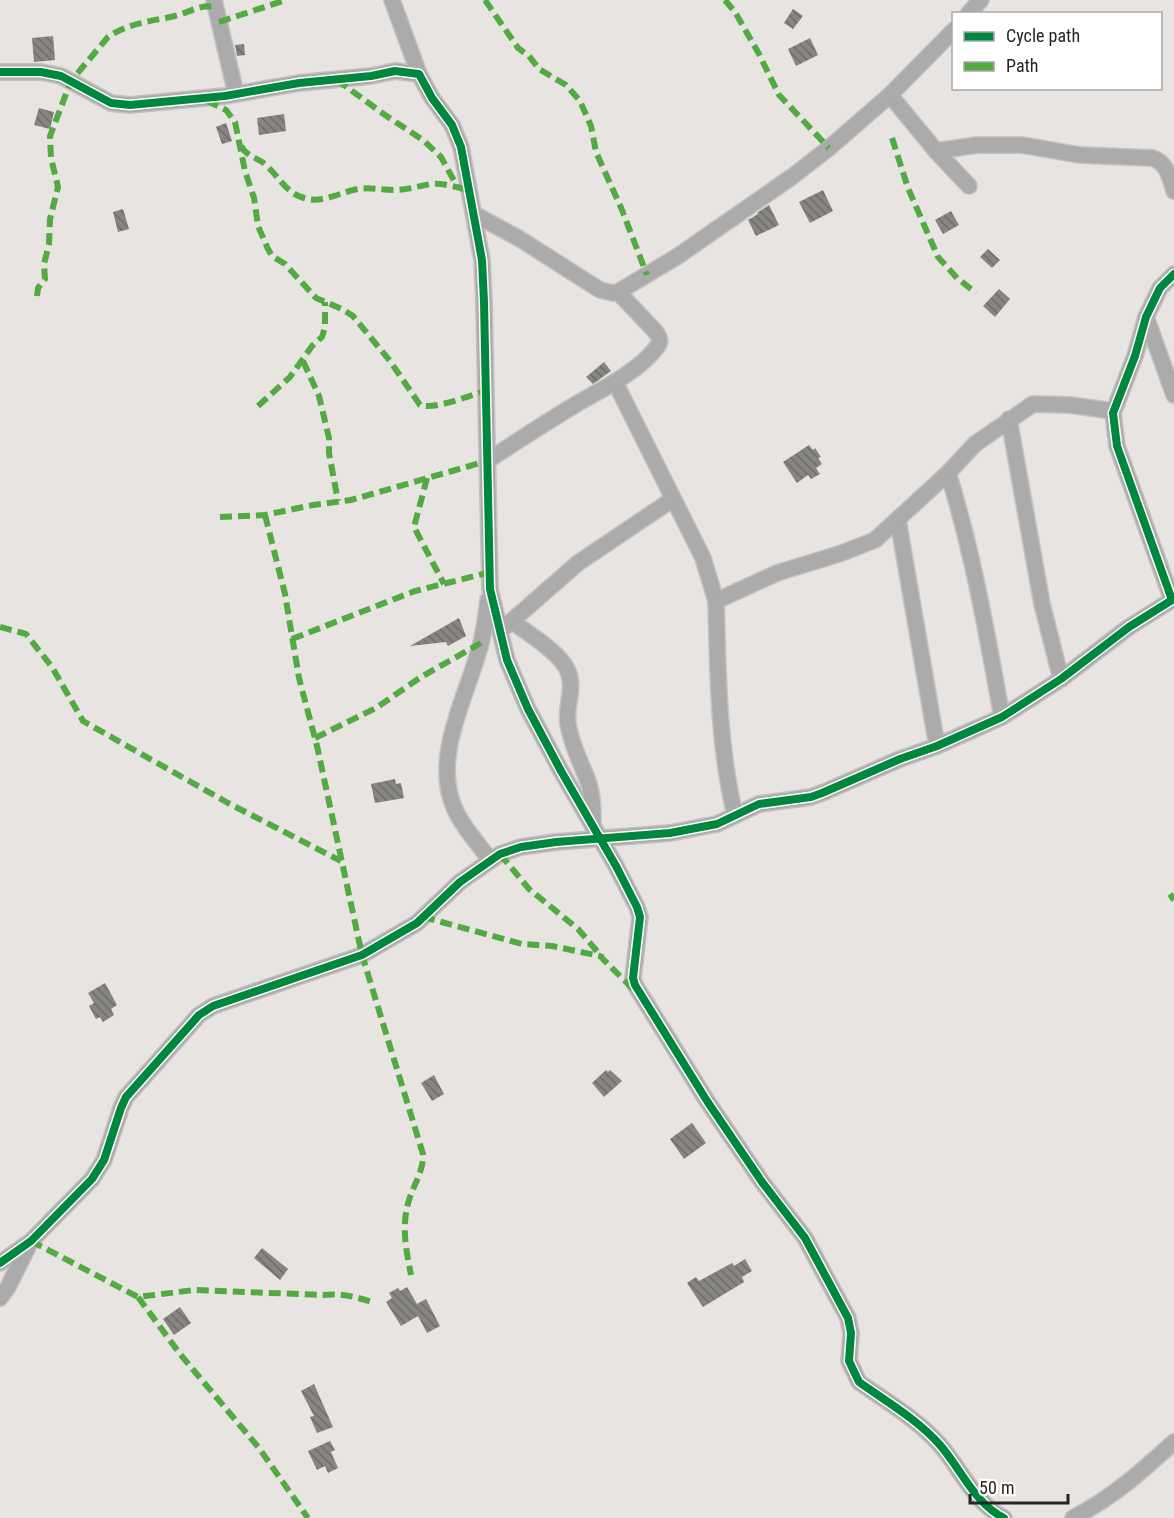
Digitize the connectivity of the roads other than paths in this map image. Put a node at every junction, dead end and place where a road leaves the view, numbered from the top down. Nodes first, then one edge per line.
1 (214, 0) edge
2 (981, 0) edge
3 (394, 1) edge
4 (970, 12) edge
5 (952, 32) edge
6 (0, 72) edge
7 (418, 74) junction
8 (236, 94) junction
9 (890, 95) junction
10 (936, 151) junction
11 (1168, 160) edge
12 (969, 186) dead end
13 (1174, 191) edge
14 (474, 214) junction
15 (1174, 274) edge
16 (618, 292) junction
17 (1146, 317) junction
18 (615, 382) junction
19 (1174, 395) edge
20 (1113, 411) junction
21 (1009, 419) junction
22 (487, 461) junction
23 (948, 473) junction
24 (673, 500) junction
25 (898, 520) junction
26 (490, 589) junction
27 (716, 601) junction
28 (1173, 602) edge
29 (512, 621) junction
30 (500, 634) junction
31 (1061, 679) junction
32 (1002, 717) junction
33 (937, 746) junction
34 (735, 816) junction
35 (596, 833) junction
36 (490, 860) junction
37 (31, 1241) junction
38 (0, 1263) edge
39 (0, 1298) edge
40 (1174, 1442) edge
41 (1004, 1518) edge
42 (1073, 1518) edge

1 - 8 street
2 - 4 street
3 - 7 street
5 - 9 street
6 - 8 street
7 - 8 street
7 - 14 street
9 - 10 street
9 - 16 street
10 - 11 street
10 - 12 street
11 - 13 street
14 - 16 street
14 - 22 street
15 - 17 street
16 - 18 street
17 - 19 street
17 - 20 street
18 - 22 street
18 - 24 street
20 - 21 street
20 - 28 street
21 - 23 street
21 - 31 street
22 - 26 street
23 - 25 street
23 - 32 street
24 - 27 street
24 - 29 street
25 - 27 street
25 - 33 street
26 - 30 street
26 - 36 street
27 - 34 street
28 - 31 street
29 - 30 street
29 - 35 street
30 - 35 street
31 - 32 street
32 - 33 street
33 - 34 street
34 - 35 street
35 - 36 street
35 - 41 street
36 - 37 street
37 - 38 street
37 - 39 street
40 - 42 street

